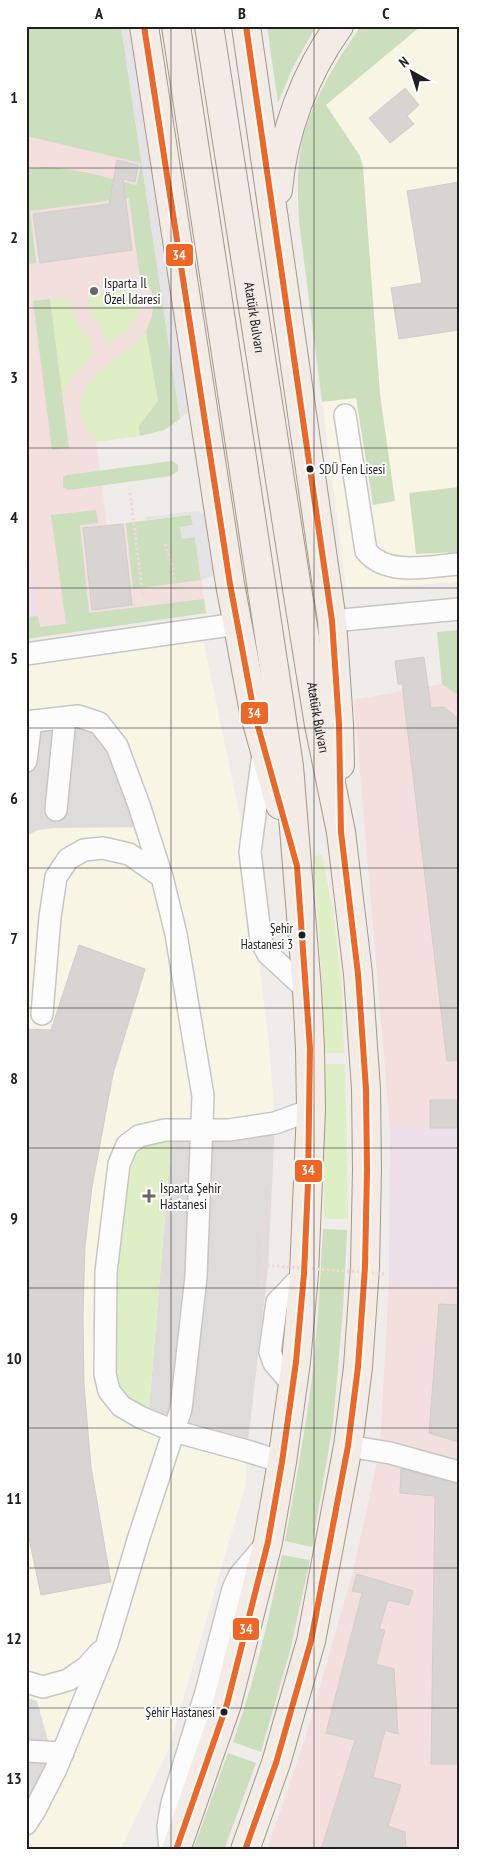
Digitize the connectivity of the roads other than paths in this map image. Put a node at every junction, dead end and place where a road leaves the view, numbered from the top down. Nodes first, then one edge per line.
1 (144, 26) edge
2 (176, 26) edge
3 (209, 26) edge
4 (246, 26) edge
5 (339, 26) edge
6 (276, 236) junction
7 (345, 415) dead end
8 (459, 564) edge
9 (459, 609) edge
10 (332, 621) junction
11 (237, 624) junction
12 (26, 654) edge
13 (65, 718) junction
14 (29, 722) edge
15 (264, 748) junction
16 (26, 761) edge
17 (56, 810) dead end
18 (340, 832) junction
19 (297, 866) junction
20 (162, 877) junction
21 (307, 990) junction
22 (42, 1014) dead end
23 (310, 1110) junction
24 (202, 1130) junction
25 (174, 1431) junction
26 (348, 1446) junction
27 (282, 1462) junction
28 (459, 1472) edge
29 (268, 1542) junction
30 (107, 1644) junction
31 (26, 1682) edge
32 (26, 1751) edge
33 (63, 1753) junction
34 (26, 1824) edge
35 (170, 1850) edge
36 (176, 1850) edge
37 (245, 1850) edge

1 - 11 main road
2 - 19 main road
3 - 18 main road, Atatürk Bulvarı
4 - 6 main road
5 - 6 main road
6 - 10 main road
7 - 8 street
9 - 10 street
10 - 18 main road
11 - 12 street
11 - 15 main road
13 - 14 street
13 - 17 street
13 - 20 street
14 - 16 street
15 - 19 main road
15 - 21 street
18 - 26 main road, Atatürk Bulvarı
19 - 21 main road
20 - 22 street
20 - 24 street
21 - 23 main road
23 - 24 street
23 - 27 main road
24 - 25 street
24 - 25 street
25 - 27 street
25 - 30 street
26 - 28 street
26 - 37 main road, Atatürk Bulvarı
27 - 29 main road
29 - 35 street
29 - 36 main road
30 - 31 street
30 - 33 street
32 - 33 street
33 - 34 street

